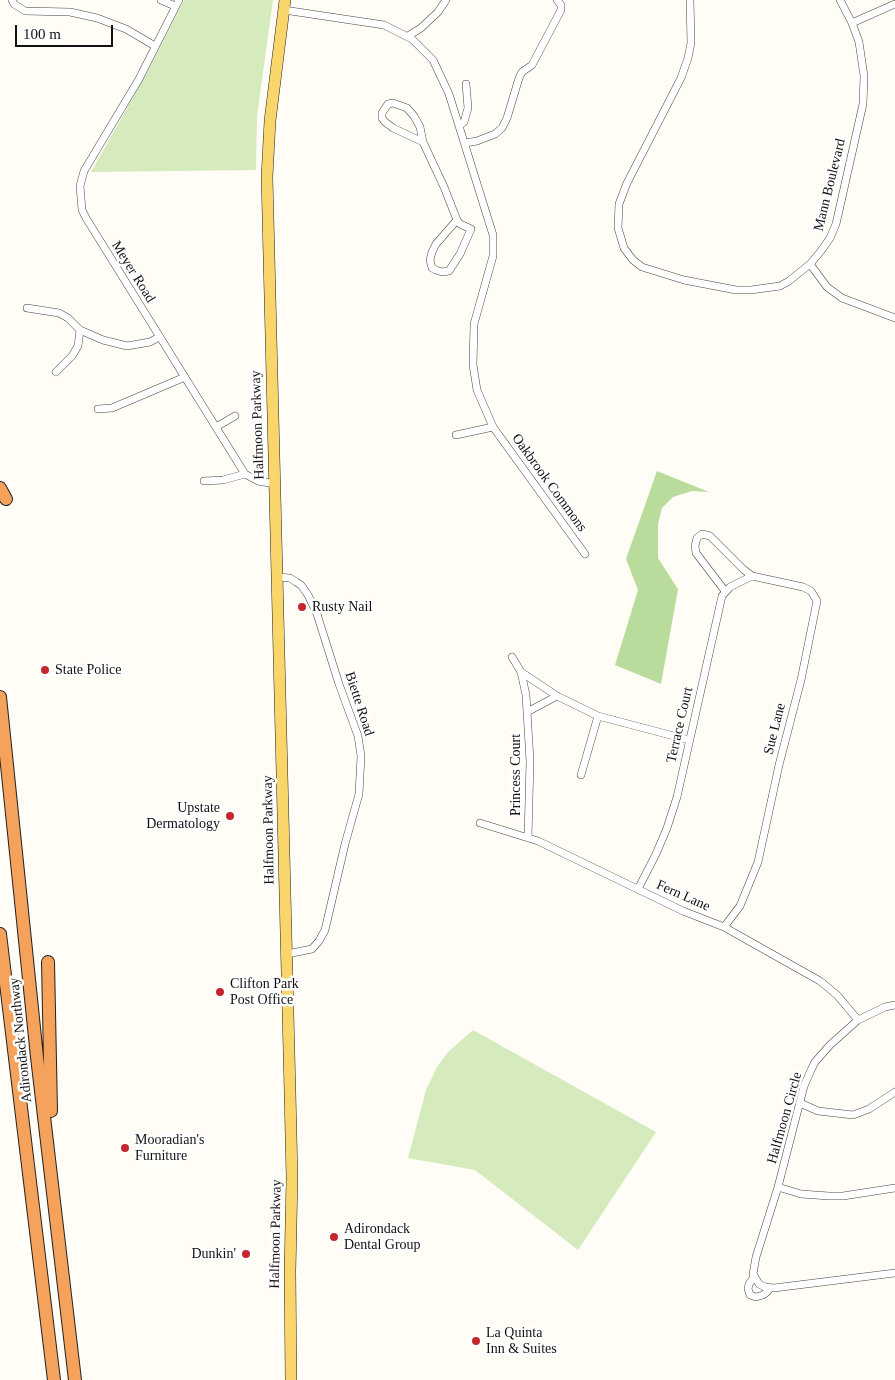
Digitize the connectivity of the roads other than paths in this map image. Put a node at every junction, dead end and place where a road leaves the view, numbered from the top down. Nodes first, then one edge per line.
1 (12, 0) edge
2 (161, 0) edge
3 (446, 0) edge
4 (557, 0) edge
5 (690, 0) edge
6 (840, 0) edge
7 (177, 3) edge
8 (895, 4) edge
9 (284, 5) edge
10 (852, 22) junction
11 (408, 36) junction
12 (155, 46) junction
13 (466, 84) dead end
14 (460, 126) junction
15 (423, 142) junction
16 (465, 143) junction
17 (457, 220) junction
18 (810, 264) junction
19 (27, 308) dead end
20 (895, 318) edge
21 (80, 330) junction
22 (159, 337) junction
23 (56, 372) dead end
24 (185, 377) junction
25 (98, 409) dead end
26 (235, 416) dead end
27 (216, 427) junction
28 (493, 427) junction
29 (456, 435) dead end
30 (245, 474) junction
31 (204, 481) dead end
32 (275, 484) junction
33 (585, 554) dead end
34 (752, 576) junction
35 (277, 577) junction
36 (725, 591) junction
37 (512, 657) dead end
38 (521, 672) junction
39 (557, 696) junction
40 (0, 697) edge
41 (527, 712) junction
42 (598, 716) junction
43 (689, 740) junction
44 (581, 775) dead end
45 (480, 823) dead end
46 (528, 838) junction
47 (638, 889) junction
48 (724, 927) junction
49 (0, 934) edge
50 (287, 954) junction
51 (48, 962) dead end
52 (895, 1005) edge
53 (858, 1020) junction
54 (895, 1092) edge
55 (800, 1103) junction
56 (778, 1188) junction
57 (895, 1188) edge
58 (52, 1191) junction
59 (895, 1273) edge
60 (754, 1277) junction
61 (770, 1288) junction
62 (54, 1380) edge
63 (75, 1380) edge
64 (291, 1380) edge

1 - 12 street
2 - 7 street, Meyer Road
3 - 11 street
4 - 16 street
5 - 18 street, Mann Boulevard
6 - 10 street, Mann Boulevard
7 - 12 street, Meyer Road
8 - 10 street
9 - 11 street, Oakbrook Commons
9 - 32 main road, Halfmoon Parkway
10 - 18 street, Mann Boulevard
11 - 14 street, Oakbrook Commons
12 - 22 street, Meyer Road
13 - 14 street
14 - 16 street, Oakbrook Commons
15 - 15 street
15 - 17 street
16 - 28 street, Oakbrook Commons
17 - 17 street
18 - 20 street
19 - 21 street
21 - 22 street
21 - 23 street
22 - 24 street, Meyer Road
24 - 25 street
24 - 27 street, Meyer Road
26 - 27 street
27 - 30 street, Meyer Road
28 - 29 street, Oakbrook Commons
28 - 33 street, Oakbrook Commons
30 - 31 street
30 - 32 street
32 - 35 main road, Halfmoon Parkway
34 - 36 street
34 - 36 street
34 - 48 street, Sue Lane
35 - 50 main road, Halfmoon Parkway
35 - 50 street, Biette Road
36 - 43 street, Terrace Court
37 - 38 street, Princess Court
38 - 39 street, Princess Court
38 - 41 street, Princess Court
39 - 41 street
39 - 42 street, Princess Court
40 - 58 highway, Adirondack Northway
41 - 46 street, Princess Court
42 - 43 street, Princess Court
42 - 44 street
43 - 47 street, Terrace Court
45 - 46 street, Fern Lane
46 - 47 street, Fern Lane
47 - 48 street, Fern Lane
48 - 53 street, Fern Lane
49 - 62 highway, Adirondack Northway
50 - 64 main road, Halfmoon Parkway
51 - 58 highway
52 - 53 street, Halfmoon Circle
53 - 55 street, Halfmoon Circle
54 - 55 street
55 - 56 street, Halfmoon Circle
56 - 57 street
56 - 60 street, Halfmoon Circle
58 - 63 highway, Adirondack Northway
59 - 61 street, Halfmoon Circle
60 - 61 street
60 - 61 street, Halfmoon Circle

